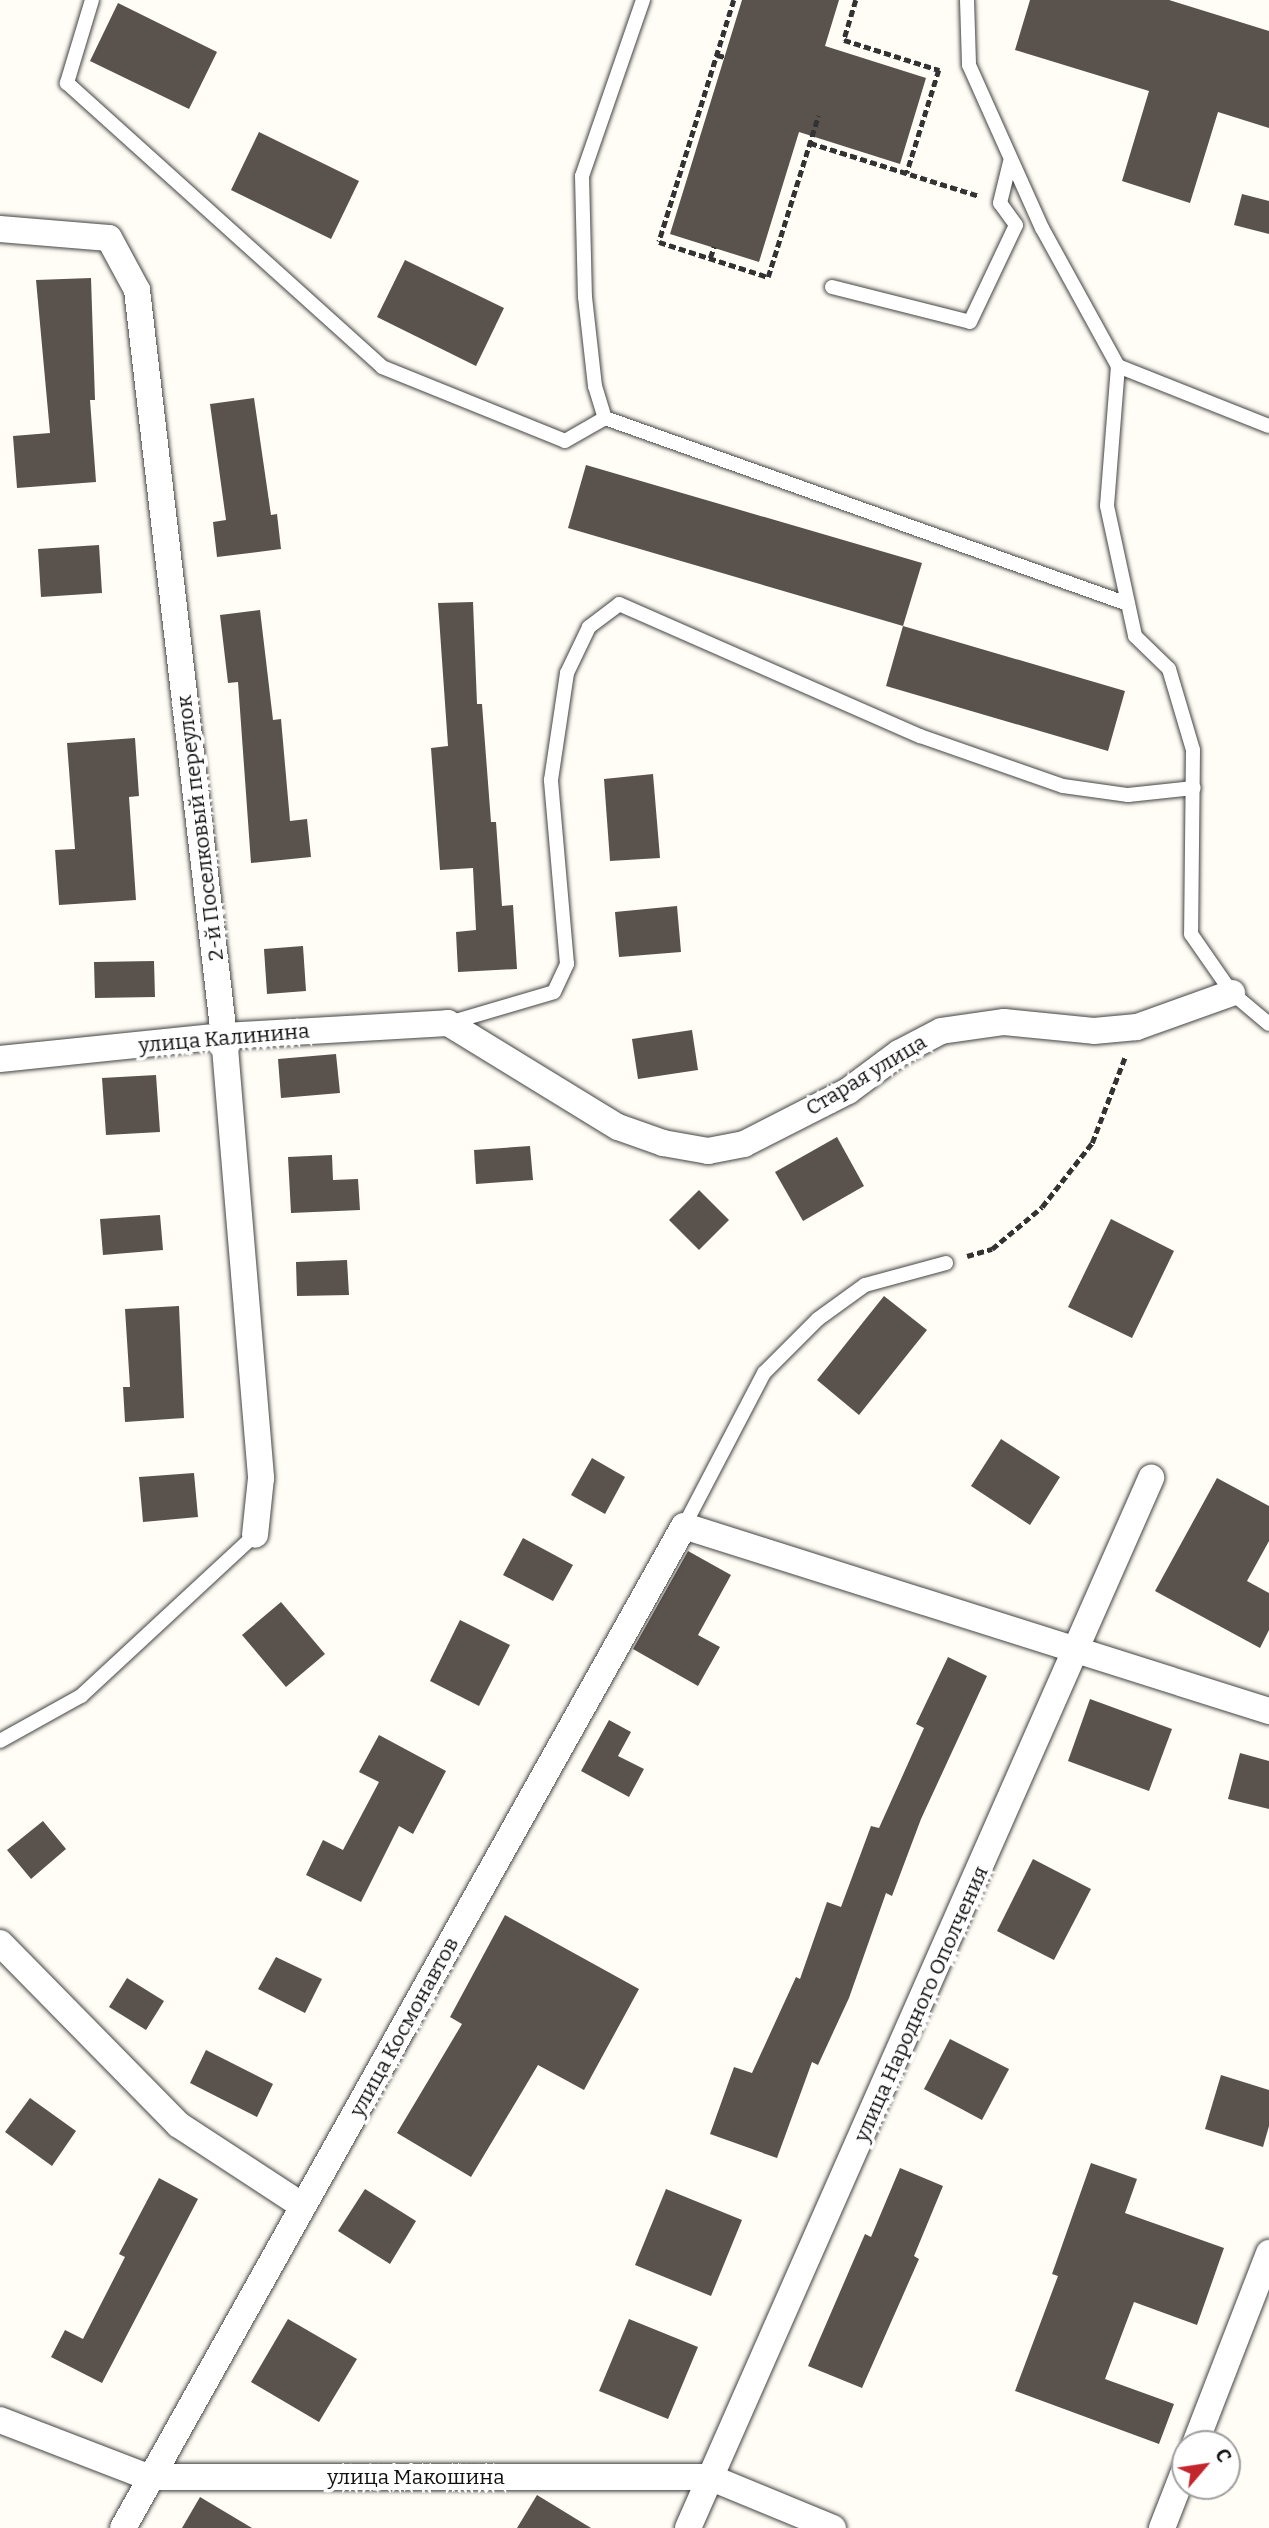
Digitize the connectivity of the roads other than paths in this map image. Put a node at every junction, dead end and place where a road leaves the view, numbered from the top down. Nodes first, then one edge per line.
1 (92, 0) edge
2 (643, 0) edge
3 (967, 0) edge
4 (1010, 162) junction
5 (0, 229) edge
6 (832, 287) dead end
7 (1118, 366) junction
8 (606, 418) junction
9 (1269, 426) edge
10 (1128, 604) junction
11 (1194, 788) junction
12 (1232, 993) junction
13 (448, 1023) junction
14 (1269, 1024) edge
15 (224, 1036) junction
16 (0, 1059) edge
17 (946, 1263) road end
18 (1151, 1478) dead end
19 (684, 1526) junction
20 (255, 1535) joint
21 (1079, 1648) junction
22 (1269, 1711) edge
23 (0, 1741) edge
24 (0, 1942) edge
25 (303, 2206) junction
26 (1269, 2253) edge
27 (0, 2420) edge
28 (1200, 2430) edge
29 (148, 2477) junction
30 (709, 2477) junction
31 (1173, 2500) edge
32 (123, 2528) edge
33 (688, 2528) edge
34 (833, 2528) edge
35 (1162, 2528) edge

1 - 8 lane
2 - 8 lane
3 - 4 lane
4 - 6 lane
4 - 7 lane
5 - 15 street, 2-й Поселковый переулок
7 - 9 lane
7 - 10 lane
8 - 10 lane
10 - 11 lane
11 - 12 lane
11 - 13 lane
12 - 13 street, Старая улица
12 - 14 lane
13 - 15 street, улица Калинина
15 - 16 street, улица Калинина
15 - 20 street, 2-й Поселковый переулок
17 - 19 lane
18 - 21 street, улица Народного Ополчения
19 - 21 street
19 - 25 street, улица Космонавтов
20 - 23 lane
21 - 22 street
21 - 30 street, улица Народного Ополчения
24 - 25 street
25 - 29 street, улица Космонавтов
26 - 28 street
27 - 29 street, улица Макошина
29 - 30 street, улица Макошина
29 - 32 street, улица Космонавтов
30 - 33 street, улица Народного Ополчения
30 - 34 street, улица Макошина
31 - 35 street

